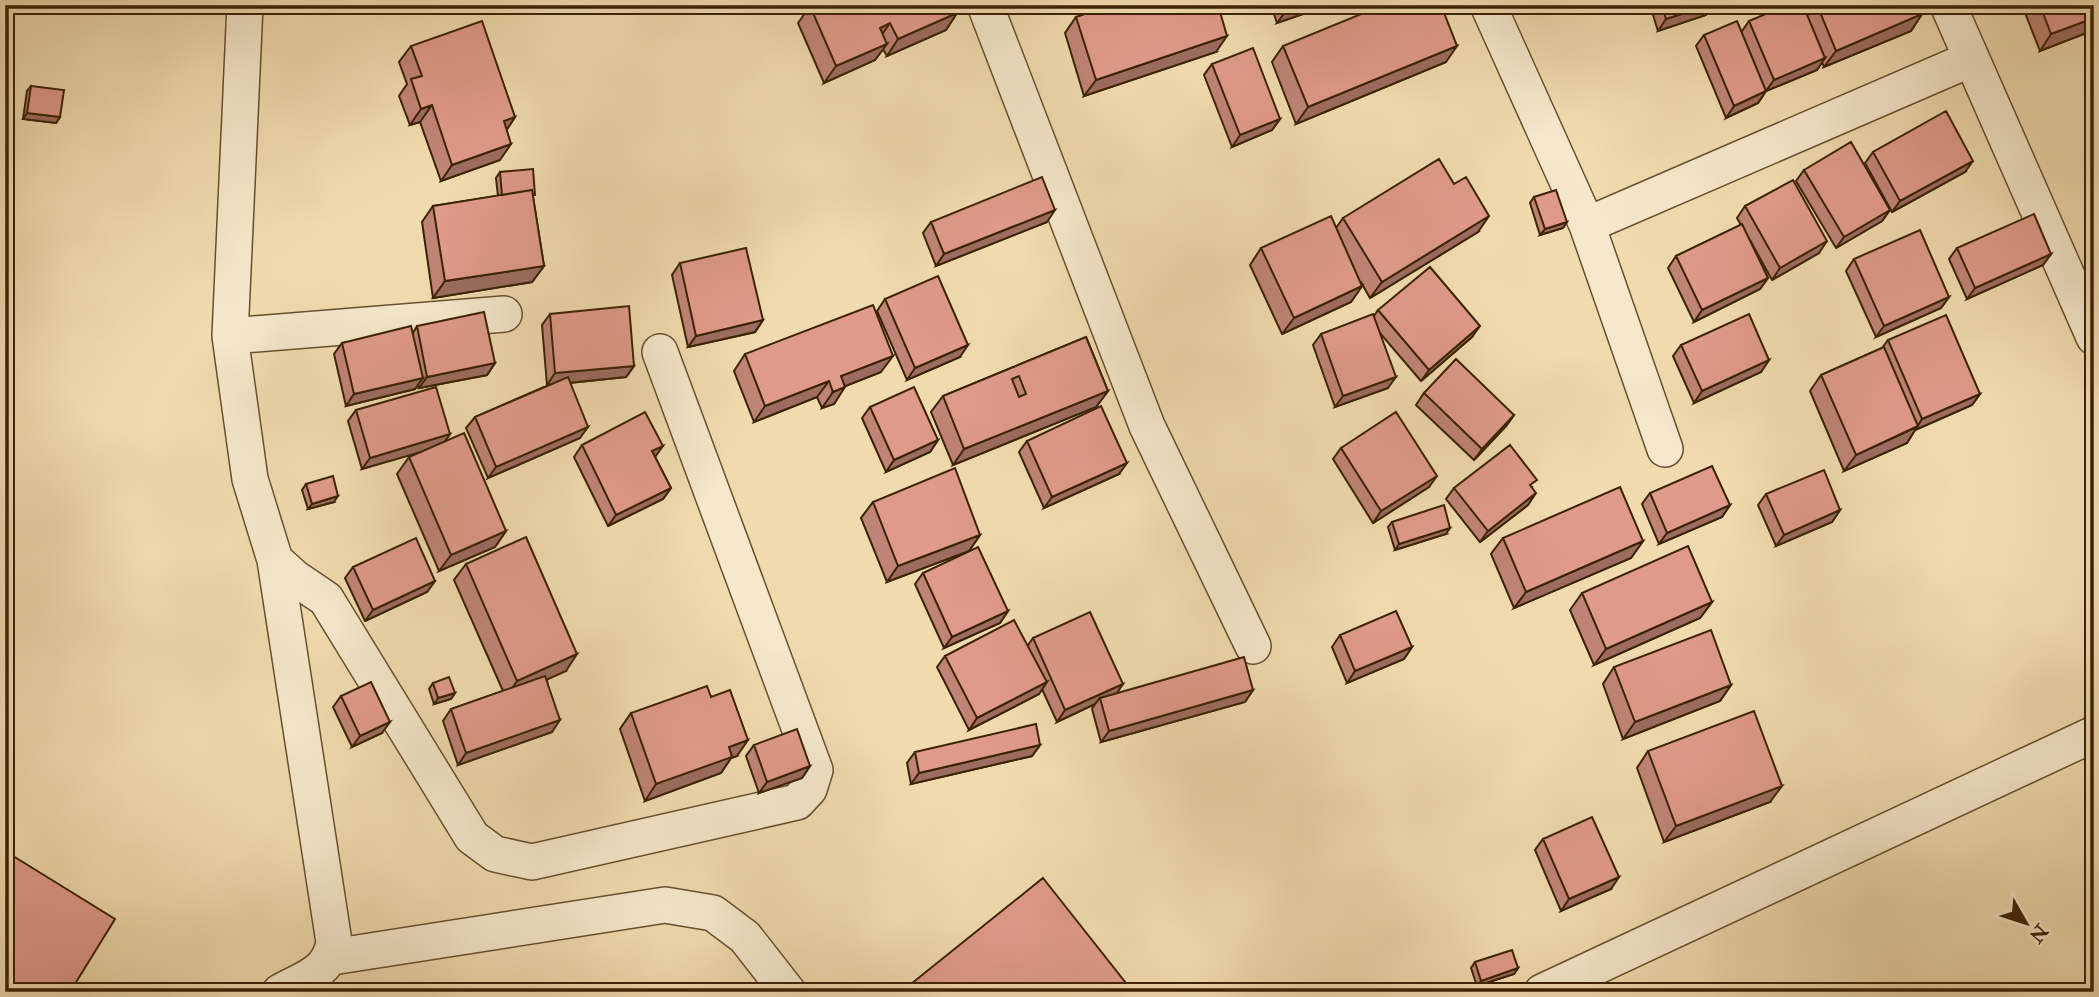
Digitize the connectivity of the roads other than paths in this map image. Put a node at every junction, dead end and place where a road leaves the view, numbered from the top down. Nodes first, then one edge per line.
1 (245, 5) edge
2 (985, 5) edge
3 (1488, 5) edge
4 (1948, 5) edge
5 (1971, 59) junction
6 (1587, 225) junction
7 (504, 314) dead end
8 (230, 336) junction
9 (2094, 337) edge
10 (660, 352) dead end
11 (1665, 449) dead end
12 (275, 560) junction
13 (1253, 646) dead end
14 (2094, 734) edge
15 (332, 957) junction
16 (280, 992) edge
17 (788, 992) edge
18 (1542, 992) edge

1 - 8 street
2 - 13 street
3 - 6 street
4 - 5 street
5 - 6 street
5 - 9 street
6 - 11 street
7 - 8 street
8 - 12 street
10 - 12 street
12 - 15 street
14 - 18 street
15 - 16 street
15 - 17 street

